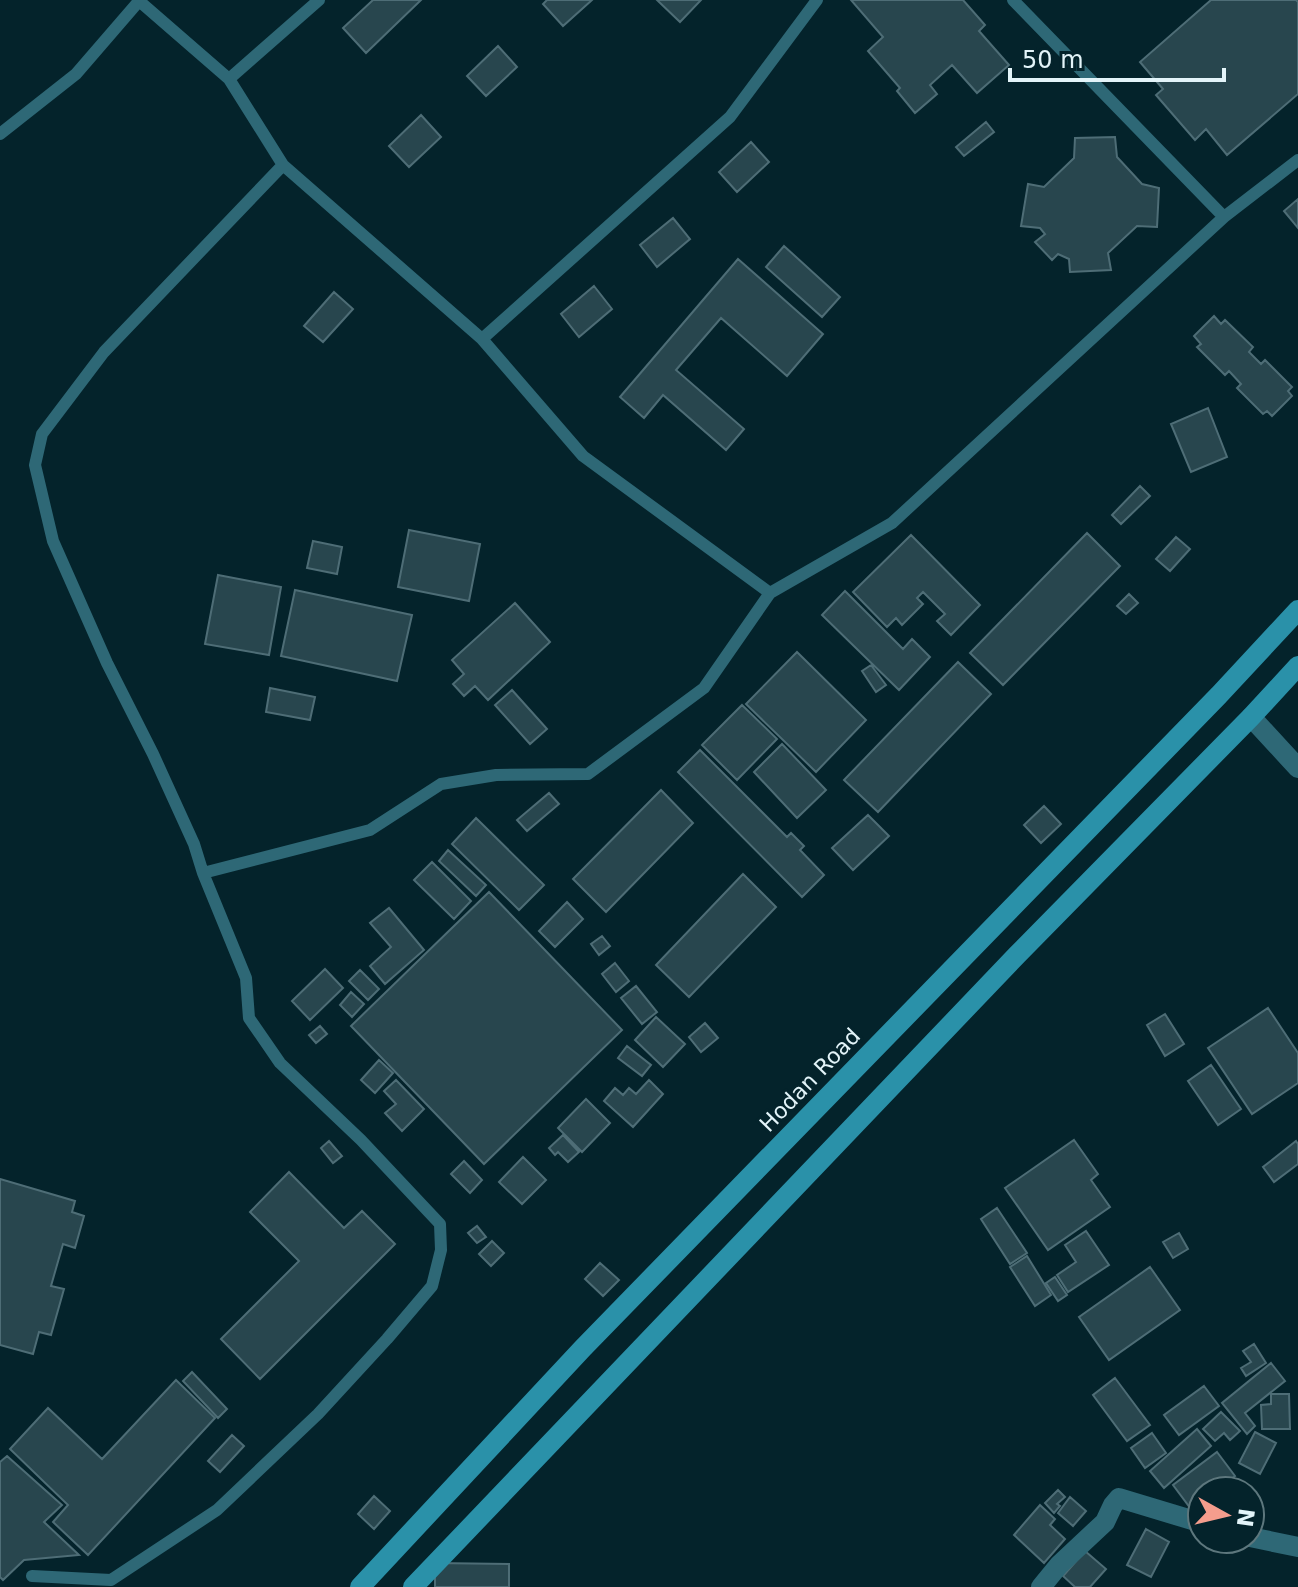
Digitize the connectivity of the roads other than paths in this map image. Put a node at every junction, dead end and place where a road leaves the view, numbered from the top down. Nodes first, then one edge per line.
1 (319, 0) edge
2 (817, 0) edge
3 (1013, 0) edge
4 (139, 1) edge
5 (229, 79) junction
6 (0, 134) edge
7 (1298, 160) edge
8 (283, 165) junction
9 (1224, 217) junction
10 (482, 339) junction
11 (770, 593) junction
12 (1298, 610) edge
13 (1298, 666) edge
14 (1251, 717) junction
15 (1298, 768) edge
16 (203, 873) junction
17 (1186, 1518) edge
18 (1266, 1540) edge
19 (1298, 1547) edge
20 (32, 1582) edge
21 (42, 1587) edge
22 (360, 1587) edge
23 (413, 1587) edge
24 (1041, 1587) edge

1 - 5 lane
2 - 10 lane
3 - 9 lane
4 - 5 lane
4 - 6 lane
5 - 8 lane
7 - 9 lane
8 - 10 lane
8 - 16 lane
9 - 11 lane
10 - 11 lane
11 - 16 lane
12 - 22 main road, Hodan Road
13 - 14 main road
14 - 15 street
14 - 23 main road
16 - 20 lane
17 - 24 street
18 - 19 street
20 - 21 lane

